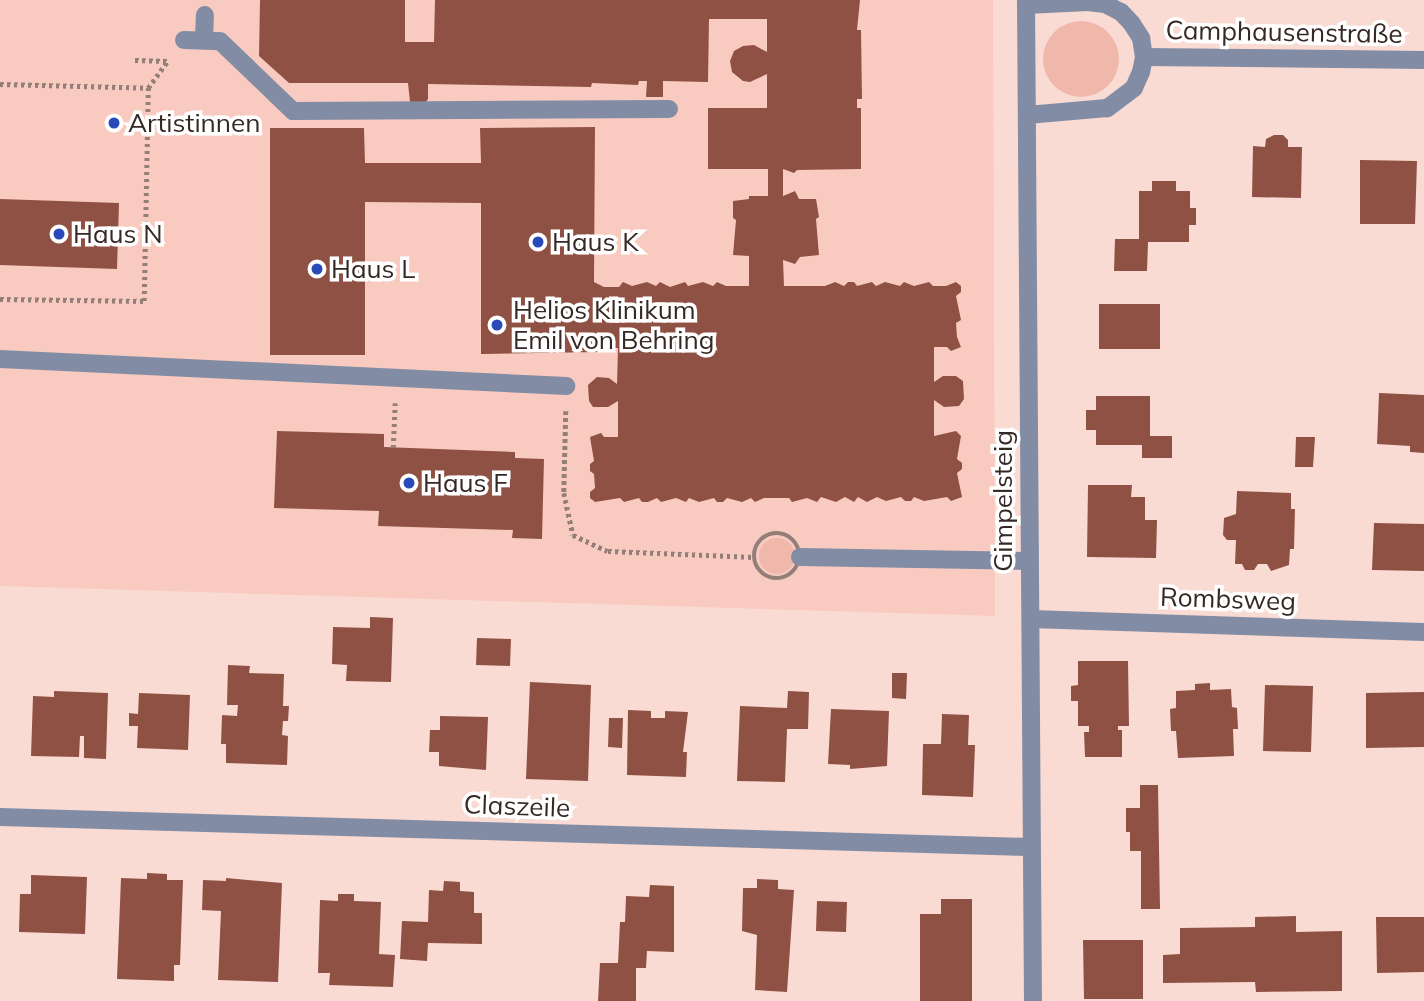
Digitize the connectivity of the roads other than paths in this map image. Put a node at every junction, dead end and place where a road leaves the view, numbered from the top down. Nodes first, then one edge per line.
1 (1026, 3) edge
2 (205, 15) dead end
3 (184, 40) road end
4 (204, 40) junction
5 (1144, 57) junction
6 (1424, 60) edge
7 (669, 109) dead end
8 (1027, 115) junction
9 (0, 359) edge
10 (566, 386) road end
11 (800, 557) dead end
12 (1029, 561) junction
13 (1031, 619) junction
14 (1424, 632) edge
15 (0, 817) edge
16 (1032, 847) junction
17 (1033, 1001) edge

1 - 5 street, Camphausenstraße
1 - 8 street, Gimpelsteig
2 - 4 street
3 - 4 street
4 - 7 street
5 - 6 street, Camphausenstraße
5 - 8 street, Camphausenstraße
8 - 12 street, Gimpelsteig
9 - 10 street
11 - 12 street
12 - 13 street, Gimpelsteig
13 - 14 street, Rombsweg
13 - 16 street, Gimpelsteig
15 - 16 street, Claszeile
16 - 17 street, Gimpelsteig

